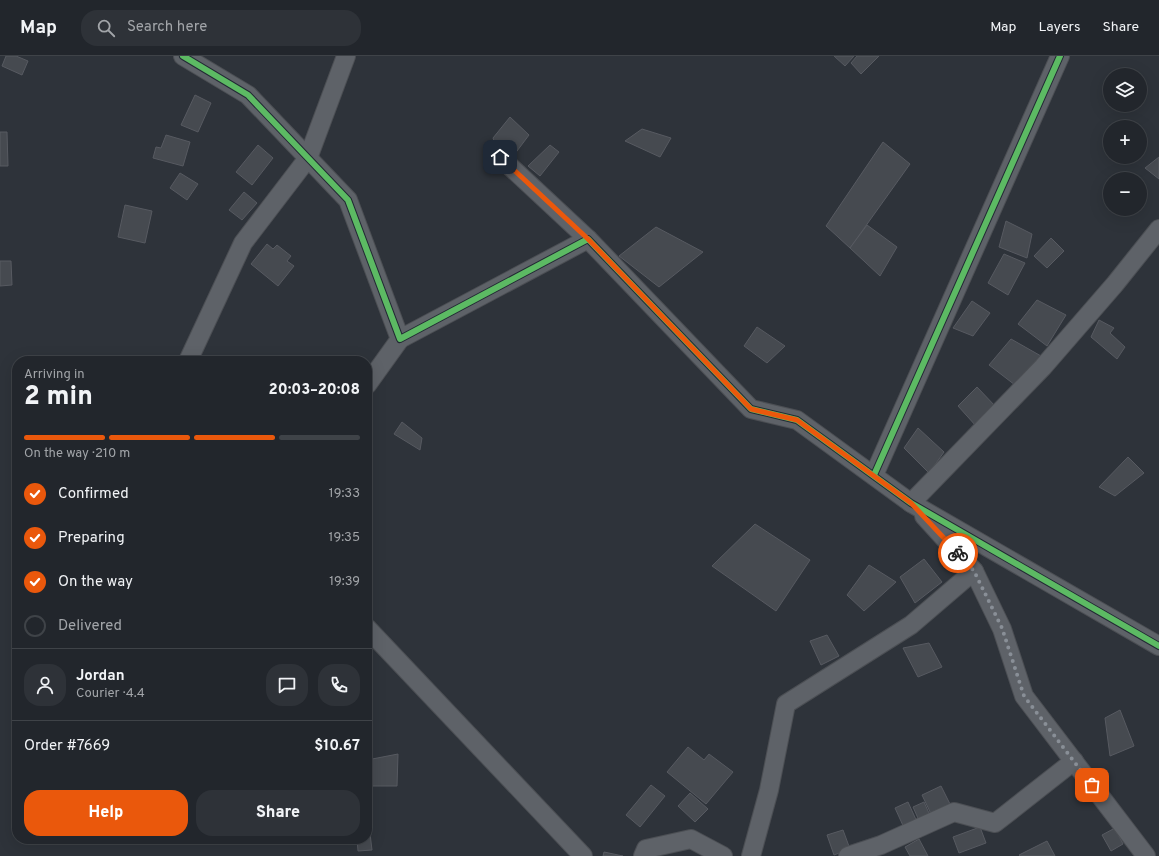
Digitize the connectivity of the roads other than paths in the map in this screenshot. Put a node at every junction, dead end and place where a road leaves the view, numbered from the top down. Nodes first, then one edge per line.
1 (183, 56) edge
2 (346, 56) edge
3 (1060, 56) edge
4 (500, 157) dead end
5 (308, 158) junction
6 (1159, 229) edge
7 (588, 239) junction
8 (400, 339) junction
9 (190, 356) edge
10 (372, 378) edge
11 (874, 475) junction
12 (911, 503) junction
13 (974, 571) junction
14 (372, 633) edge
15 (1159, 646) edge
16 (1074, 761) junction
17 (583, 856) edge
18 (643, 856) edge
19 (723, 856) edge
20 (751, 856) edge
21 (848, 856) edge
22 (1146, 856) edge

1 - 5 street
2 - 5 street
3 - 11 street
4 - 7 street
5 - 8 street
5 - 9 street
6 - 12 street
7 - 8 street
7 - 11 street
8 - 10 street
11 - 12 street
12 - 13 street
12 - 15 street
13 - 16 street
13 - 20 street
14 - 17 street
16 - 21 street
16 - 22 street
18 - 19 street

